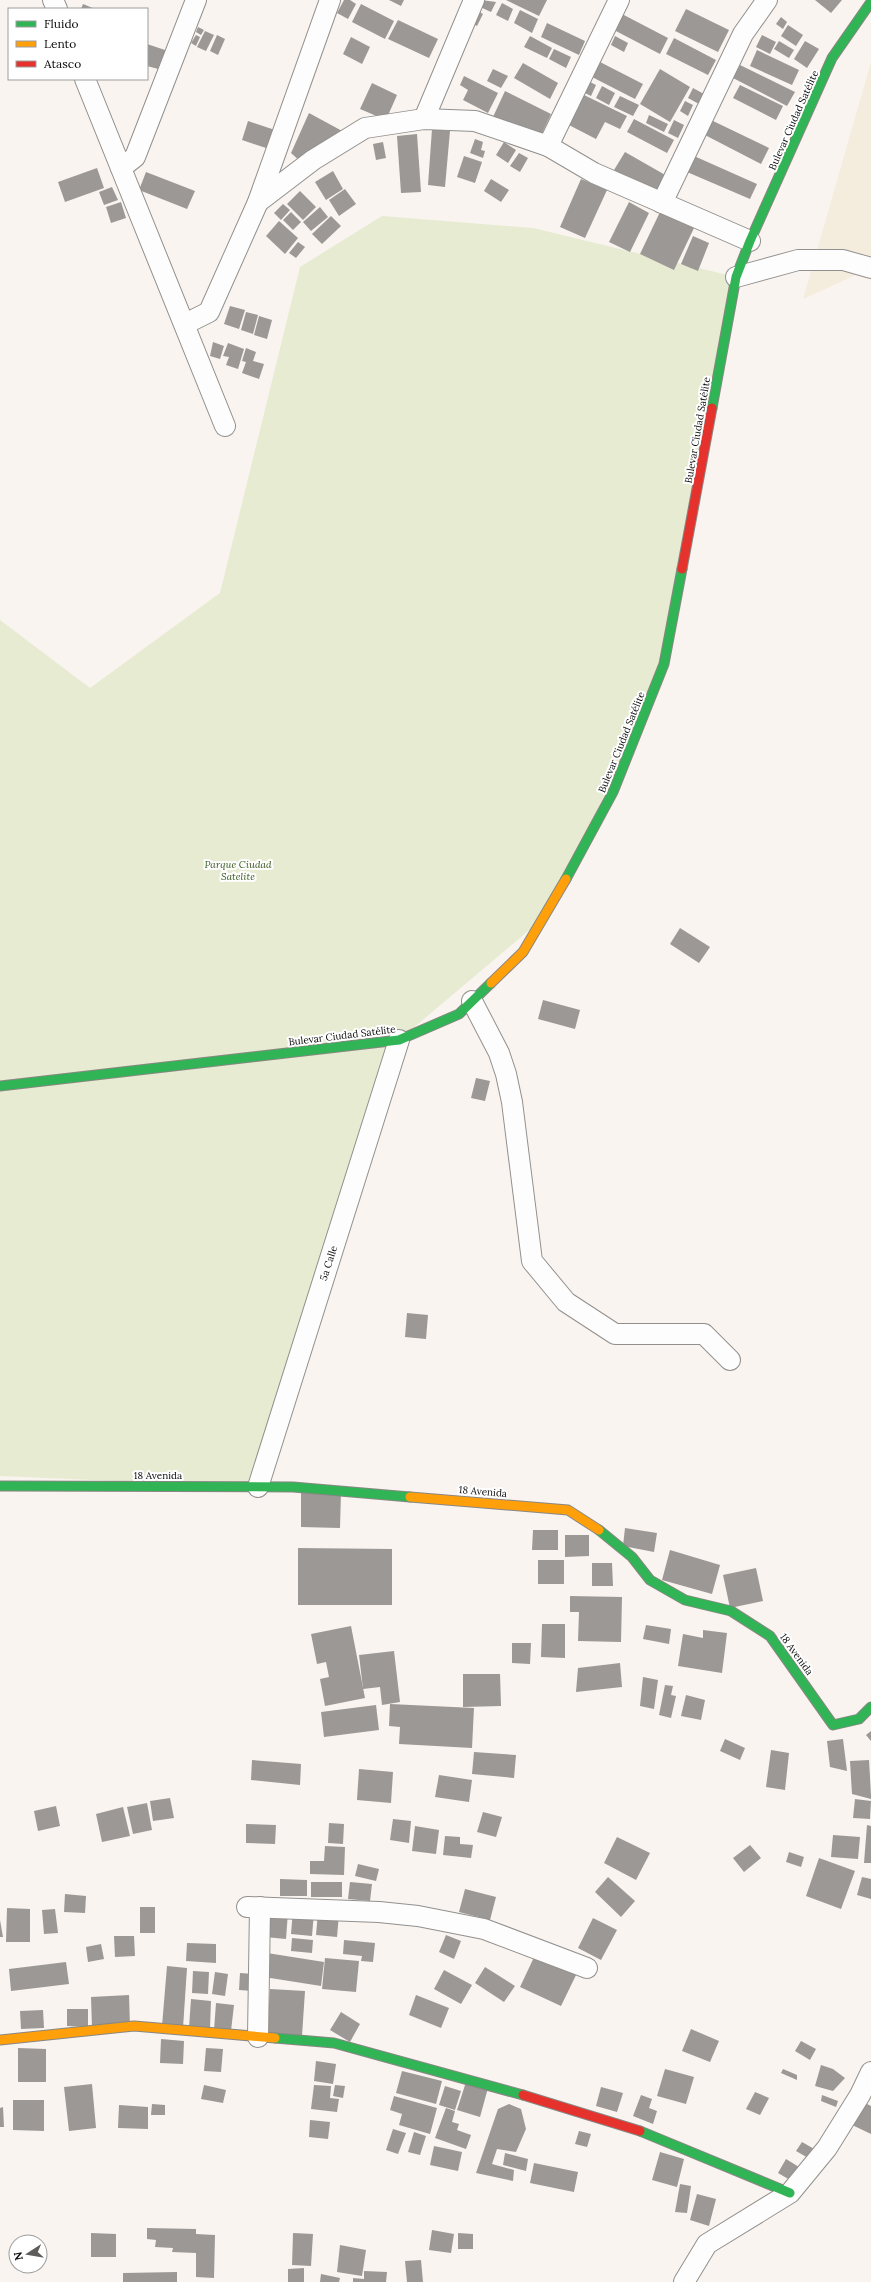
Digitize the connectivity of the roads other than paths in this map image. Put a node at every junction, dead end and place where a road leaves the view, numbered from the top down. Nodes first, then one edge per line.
1 (196, 0) edge
2 (330, 0) edge
3 (474, 0) edge
4 (619, 0) edge
5 (767, 0) edge
6 (871, 2) edge
7 (85, 80) edge
8 (424, 119) junction
9 (548, 146) junction
10 (121, 168) junction
11 (258, 202) junction
12 (662, 203) junction
13 (750, 241) junction
14 (871, 268) edge
15 (736, 277) junction
16 (185, 324) junction
17 (225, 426) dead end
18 (472, 1001) junction
19 (399, 1040) junction
20 (0, 1086) edge
21 (730, 1360) dead end
22 (0, 1486) edge
23 (258, 1486) junction
24 (871, 1707) edge
25 (587, 1968) dead end
26 (258, 2037) junction
27 (0, 2040) edge
28 (871, 2072) edge
29 (790, 2193) junction
30 (684, 2282) edge

1 - 10 street
2 - 11 street
3 - 8 street
4 - 9 street
5 - 12 street
6 - 13 street, Bulevar Ciudad Satélite
7 - 10 street
8 - 9 street
8 - 11 street
9 - 12 street
10 - 16 street
11 - 16 street
12 - 13 street
13 - 15 street, Bulevar Ciudad Satélite
14 - 15 street
15 - 18 street, Bulevar Ciudad Satélite
16 - 17 street
18 - 19 street, Bulevar Ciudad Satélite
18 - 21 street
19 - 20 street, Bulevar Ciudad Satélite
19 - 23 street, 5a Calle
22 - 23 street, 18 Avenida
23 - 24 street, 18 Avenida
25 - 26 street
26 - 27 street
26 - 29 street
28 - 29 street
29 - 30 street

